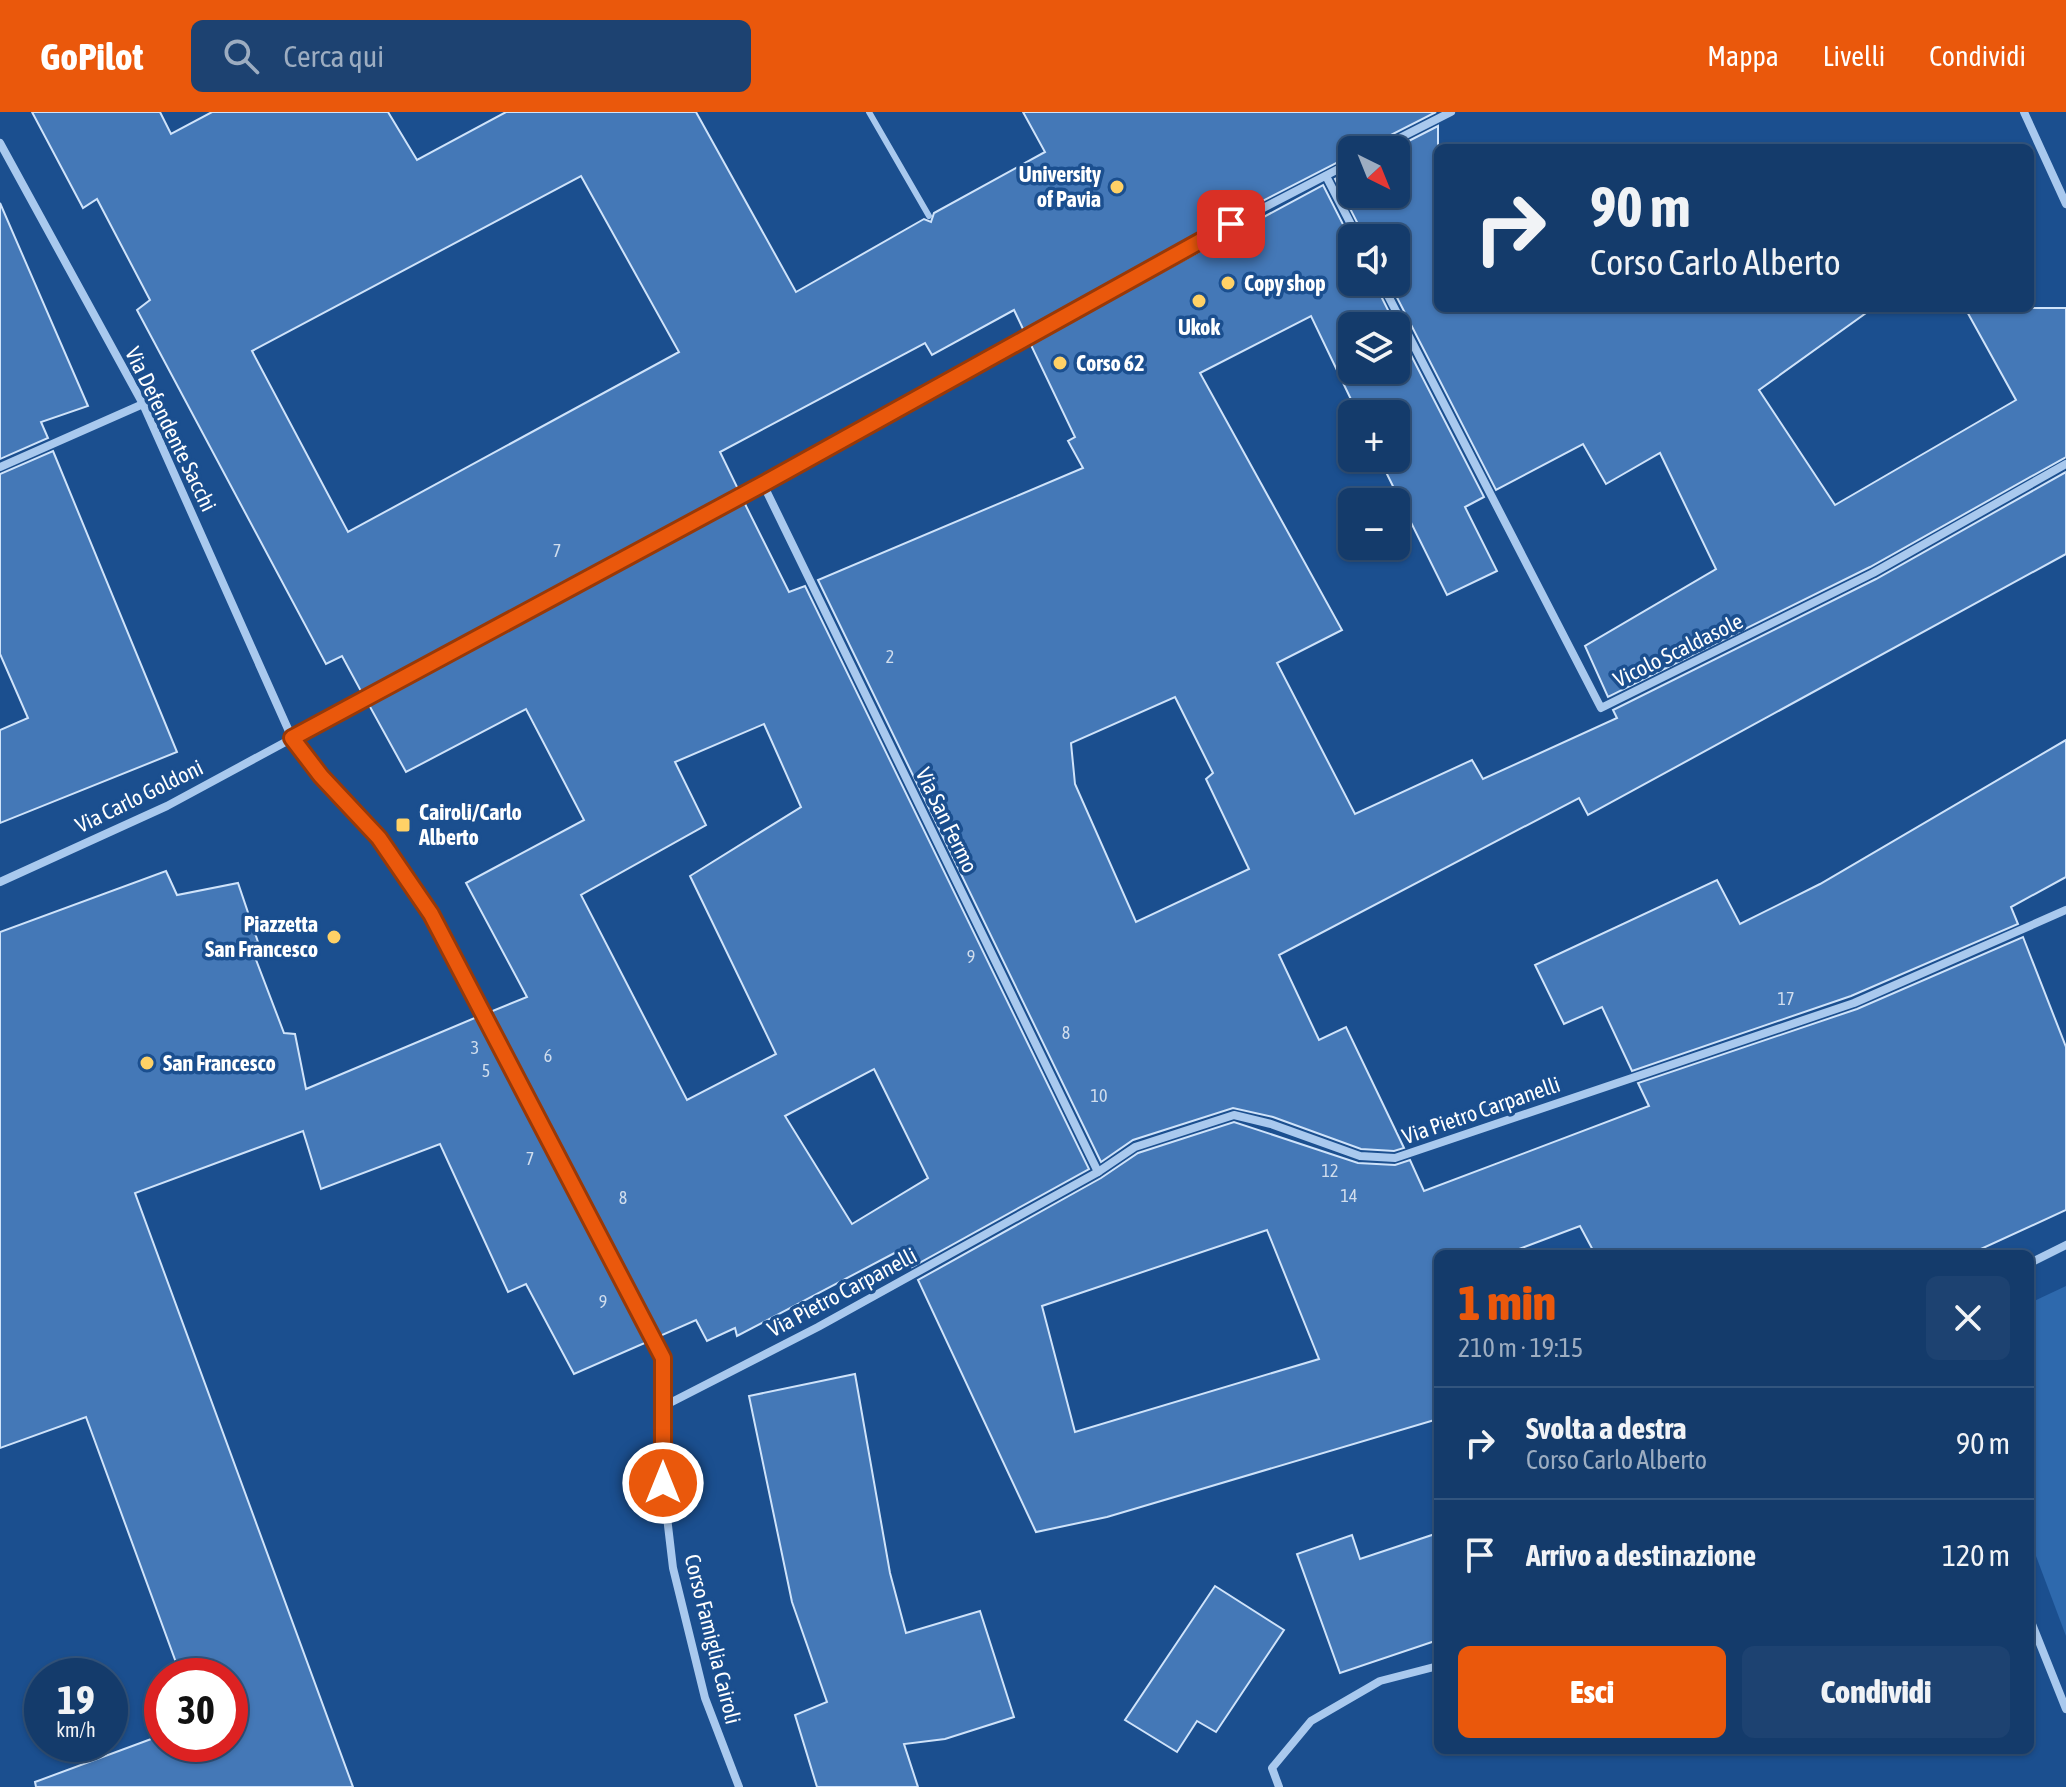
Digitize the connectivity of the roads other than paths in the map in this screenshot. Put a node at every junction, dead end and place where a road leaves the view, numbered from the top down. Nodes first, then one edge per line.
1 (869, 112) edge
2 (1451, 112) edge
3 (2024, 112) edge
4 (1404, 136) edge
5 (0, 143) edge
6 (1338, 170) edge
7 (1326, 176) junction
8 (2066, 204) edge
9 (929, 216) dead end
10 (1351, 224) edge
11 (1388, 296) edge
12 (143, 404) junction
13 (2066, 464) edge
14 (0, 467) edge
15 (763, 484) junction
16 (292, 738) junction
17 (0, 882) edge
18 (2066, 910) edge
19 (1098, 1172) junction
20 (2066, 1245) edge
21 (2034, 1261) edge
22 (664, 1406) junction
23 (2034, 1629) edge
24 (1434, 1667) edge
25 (2066, 1709) edge
26 (739, 1787) edge
27 (1279, 1787) edge

1 - 9 lane
2 - 4 street
3 - 8 street
5 - 12 street, Via Defendente Sacchi
6 - 7 street, Via Carlo Goldoni
7 - 10 street
7 - 15 street, Via Carlo Goldoni
11 - 13 street, Vicolo Scaldasole
12 - 14 street
12 - 16 street, Via Defendente Sacchi
15 - 16 street, Via Carlo Goldoni
15 - 19 street, Via San Fermo
16 - 17 street, Via Carlo Goldoni
16 - 22 street, Corso Famiglia Cairoli
18 - 19 street, Via Pietro Carpanelli
19 - 22 street, Via Pietro Carpanelli
20 - 21 street
22 - 26 street, Corso Famiglia Cairoli
23 - 25 street
24 - 27 street

